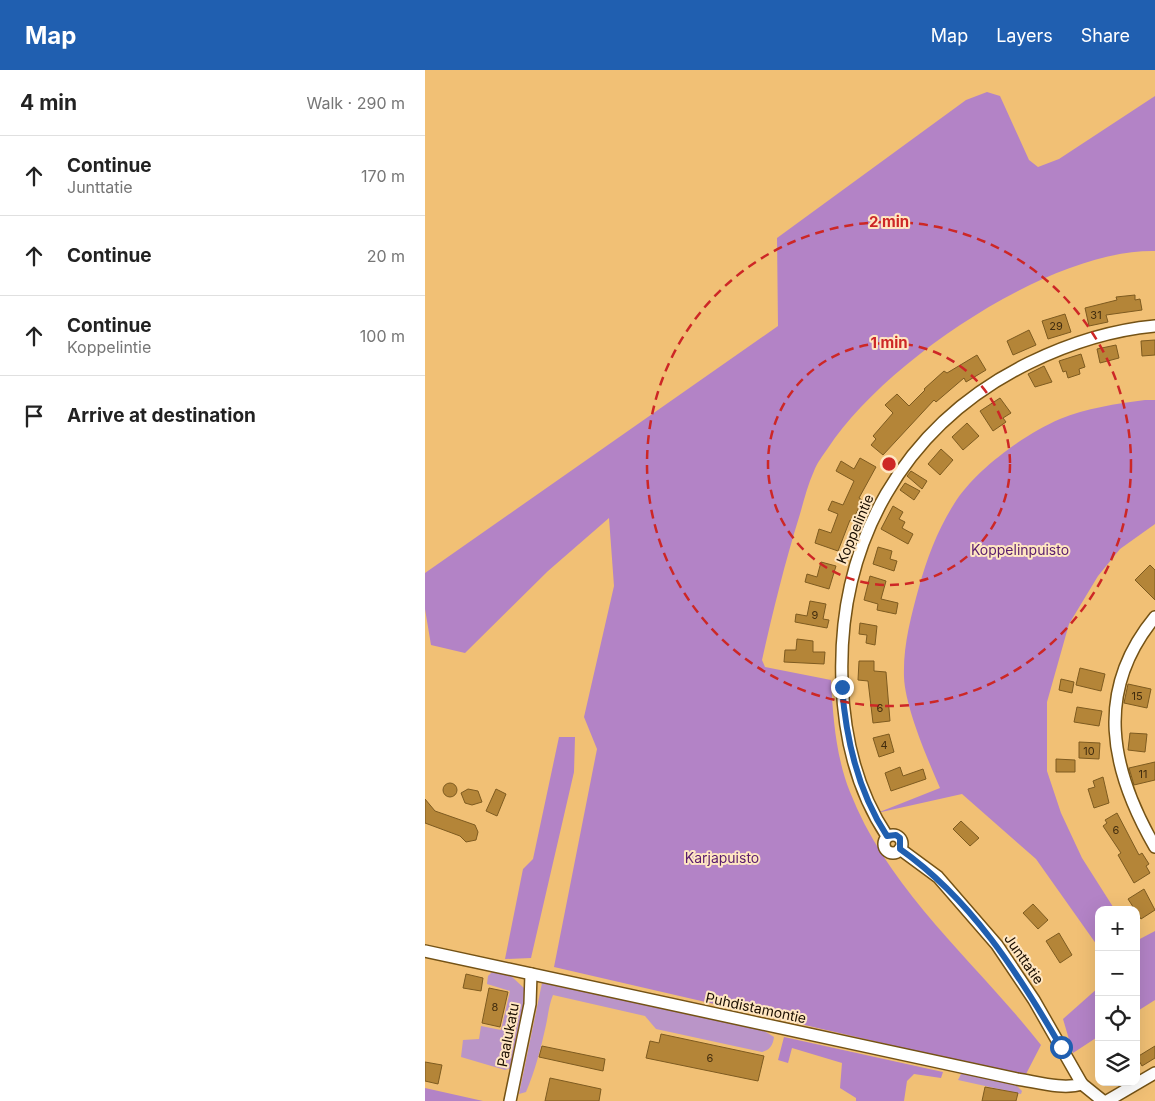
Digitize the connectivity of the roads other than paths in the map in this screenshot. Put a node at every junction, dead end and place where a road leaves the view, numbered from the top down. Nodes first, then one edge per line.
1 (1155, 326) edge
2 (1155, 617) edge
3 (1155, 847) edge
4 (900, 849) joint
5 (425, 951) edge
6 (531, 974) junction
7 (1155, 1073) edge
8 (1082, 1084) junction
9 (509, 1101) edge
10 (1103, 1101) edge
11 (1107, 1101) edge

1 - 4 street, Koppelintie
2 - 3 street
4 - 8 street, Junttatie
5 - 6 street, Puhdistamontie
6 - 8 street, Puhdistamontie
6 - 9 street, Paalukatu
7 - 11 street
8 - 10 street, Junttatie

